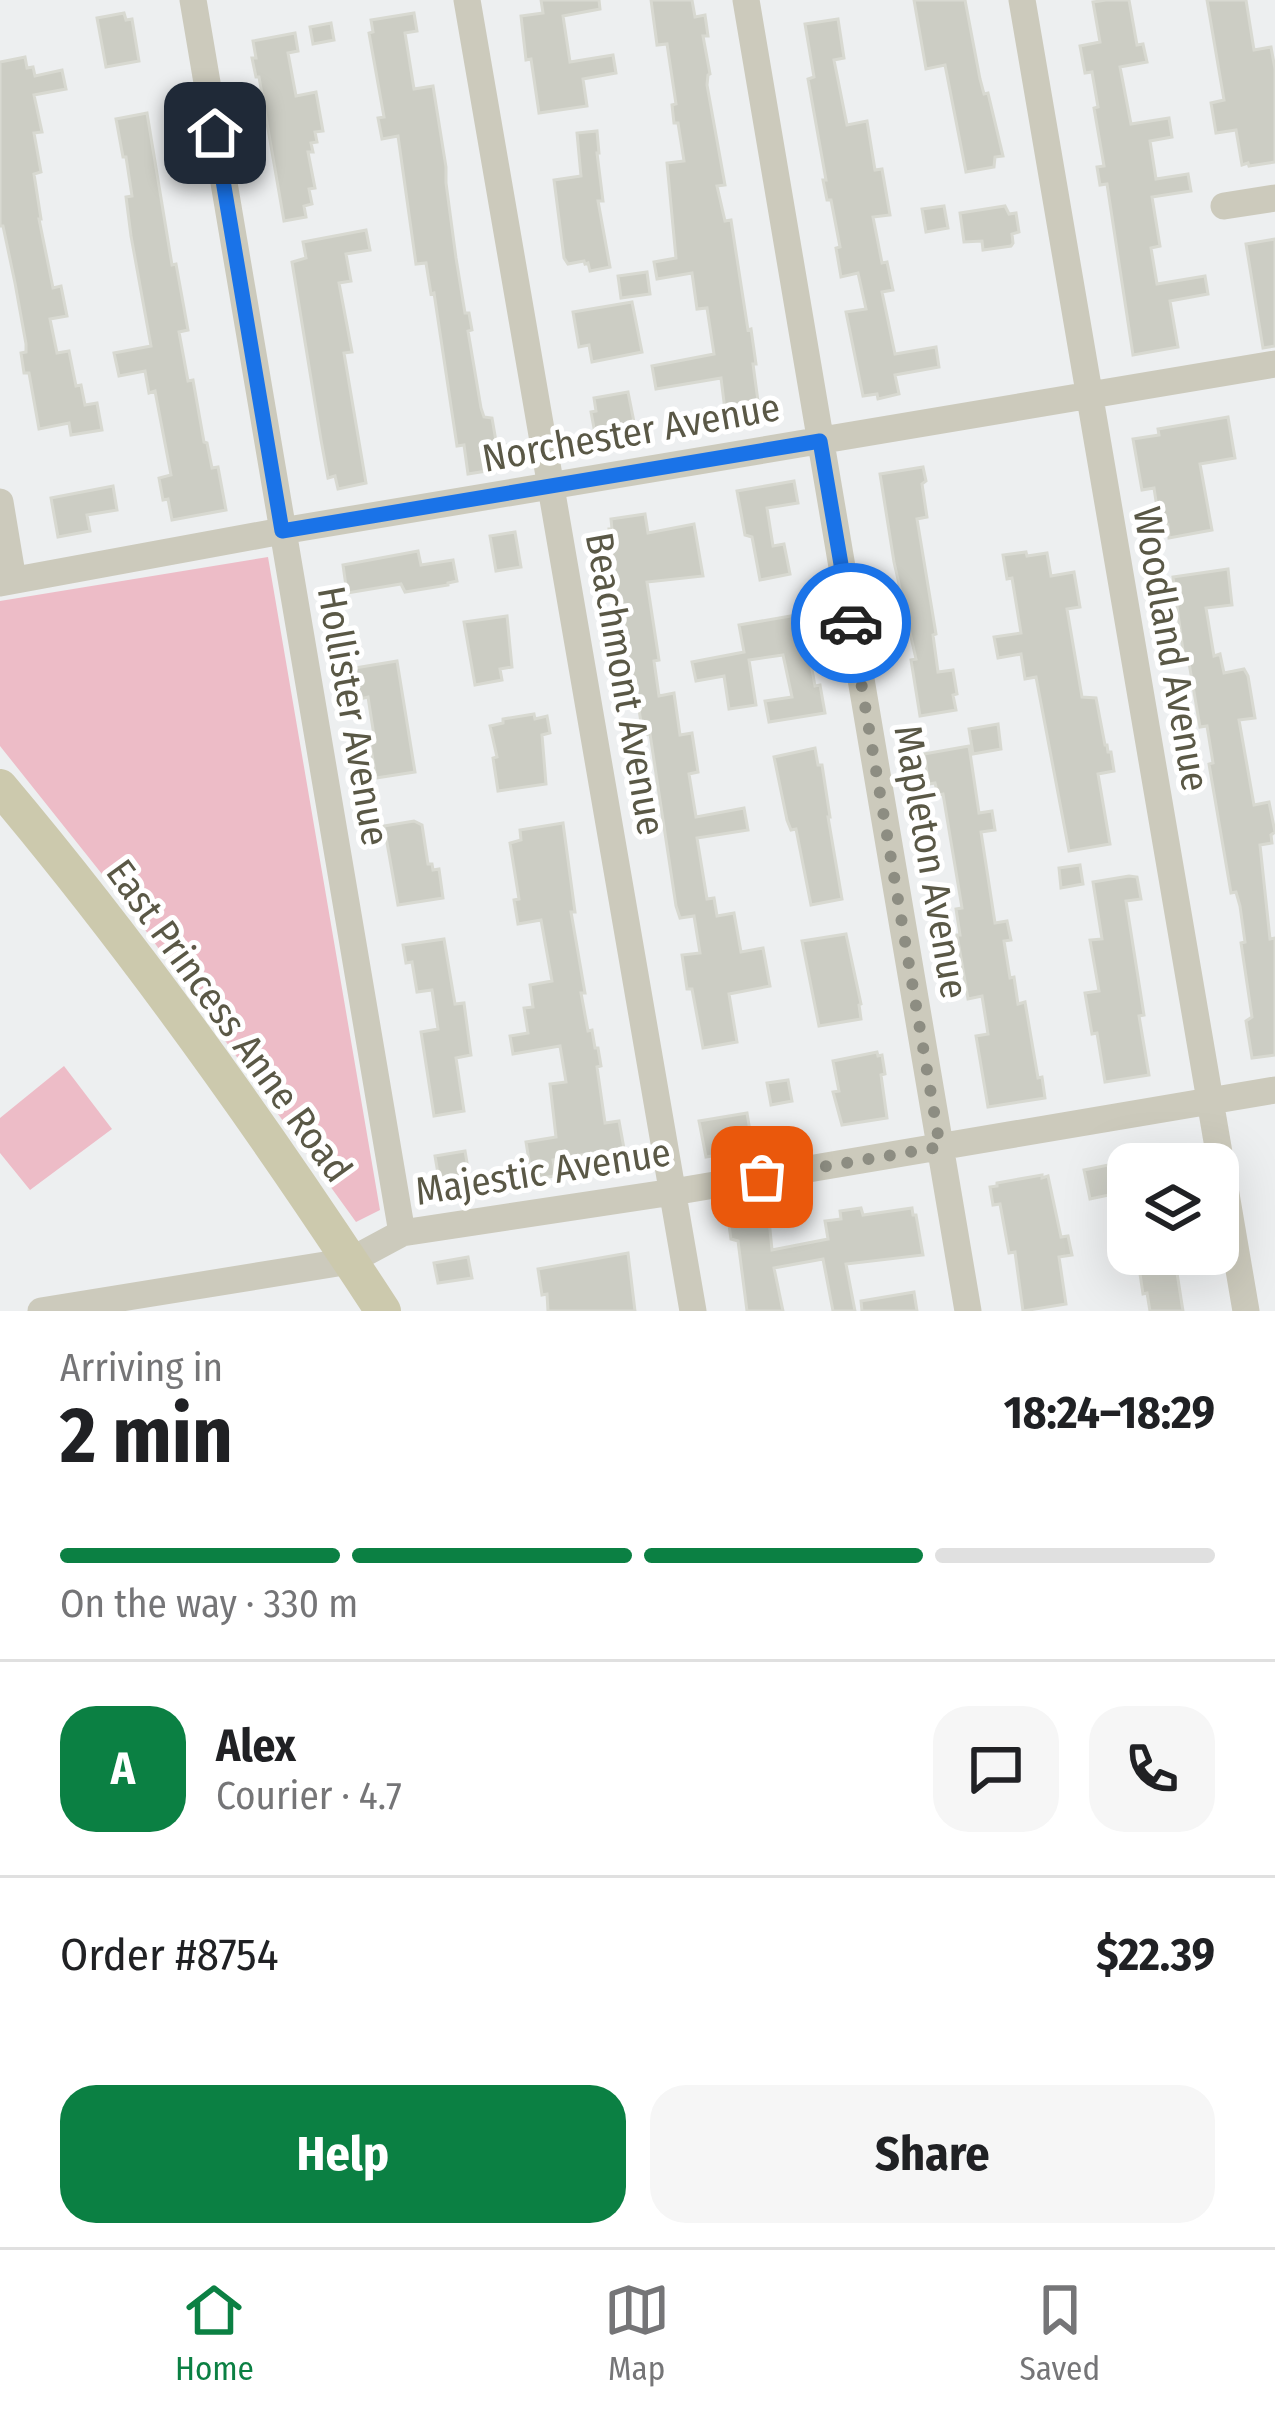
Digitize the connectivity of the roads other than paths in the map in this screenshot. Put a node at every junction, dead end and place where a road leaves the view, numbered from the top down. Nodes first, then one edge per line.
1 (193, 0) edge
2 (467, 0) edge
3 (746, 0) edge
4 (1022, 0) edge
5 (1275, 198) edge
6 (1224, 206) dead end
7 (1275, 364) edge
8 (1088, 395) junction
9 (820, 441) junction
10 (551, 487) junction
11 (0, 502) edge
12 (282, 531) junction
13 (7, 581) edge
14 (0, 787) edge
15 (1275, 1090) edge
16 (1209, 1101) junction
17 (940, 1147) junction
18 (673, 1192) junction
19 (402, 1233) junction
20 (350, 1261) junction
21 (41, 1311) edge
22 (383, 1311) edge
23 (693, 1311) edge
24 (968, 1311) edge
25 (1246, 1311) edge

1 - 12 street, Hollister Avenue
2 - 10 street, Beachmont Avenue
3 - 9 street, Mapleton Avenue
4 - 8 street, Woodland Avenue
5 - 6 street
7 - 8 street, Norchester Avenue
8 - 9 street, Norchester Avenue
8 - 16 street, Woodland Avenue
9 - 10 street, Norchester Avenue
9 - 17 street, Mapleton Avenue
10 - 12 street, Norchester Avenue
10 - 18 street, Beachmont Avenue
11 - 13 street
12 - 13 street, Norchester Avenue
12 - 19 street, Hollister Avenue
14 - 20 main road, East Princess Anne Road
15 - 16 street, Majestic Avenue
16 - 17 street, Majestic Avenue
16 - 25 street, Woodland Avenue
17 - 18 street, Majestic Avenue
17 - 24 street, Mapleton Avenue
18 - 19 street, Majestic Avenue
18 - 23 street, Beachmont Avenue
19 - 20 street, Majestic Avenue
20 - 21 street, Majestic Avenue
20 - 22 main road, East Princess Anne Road

